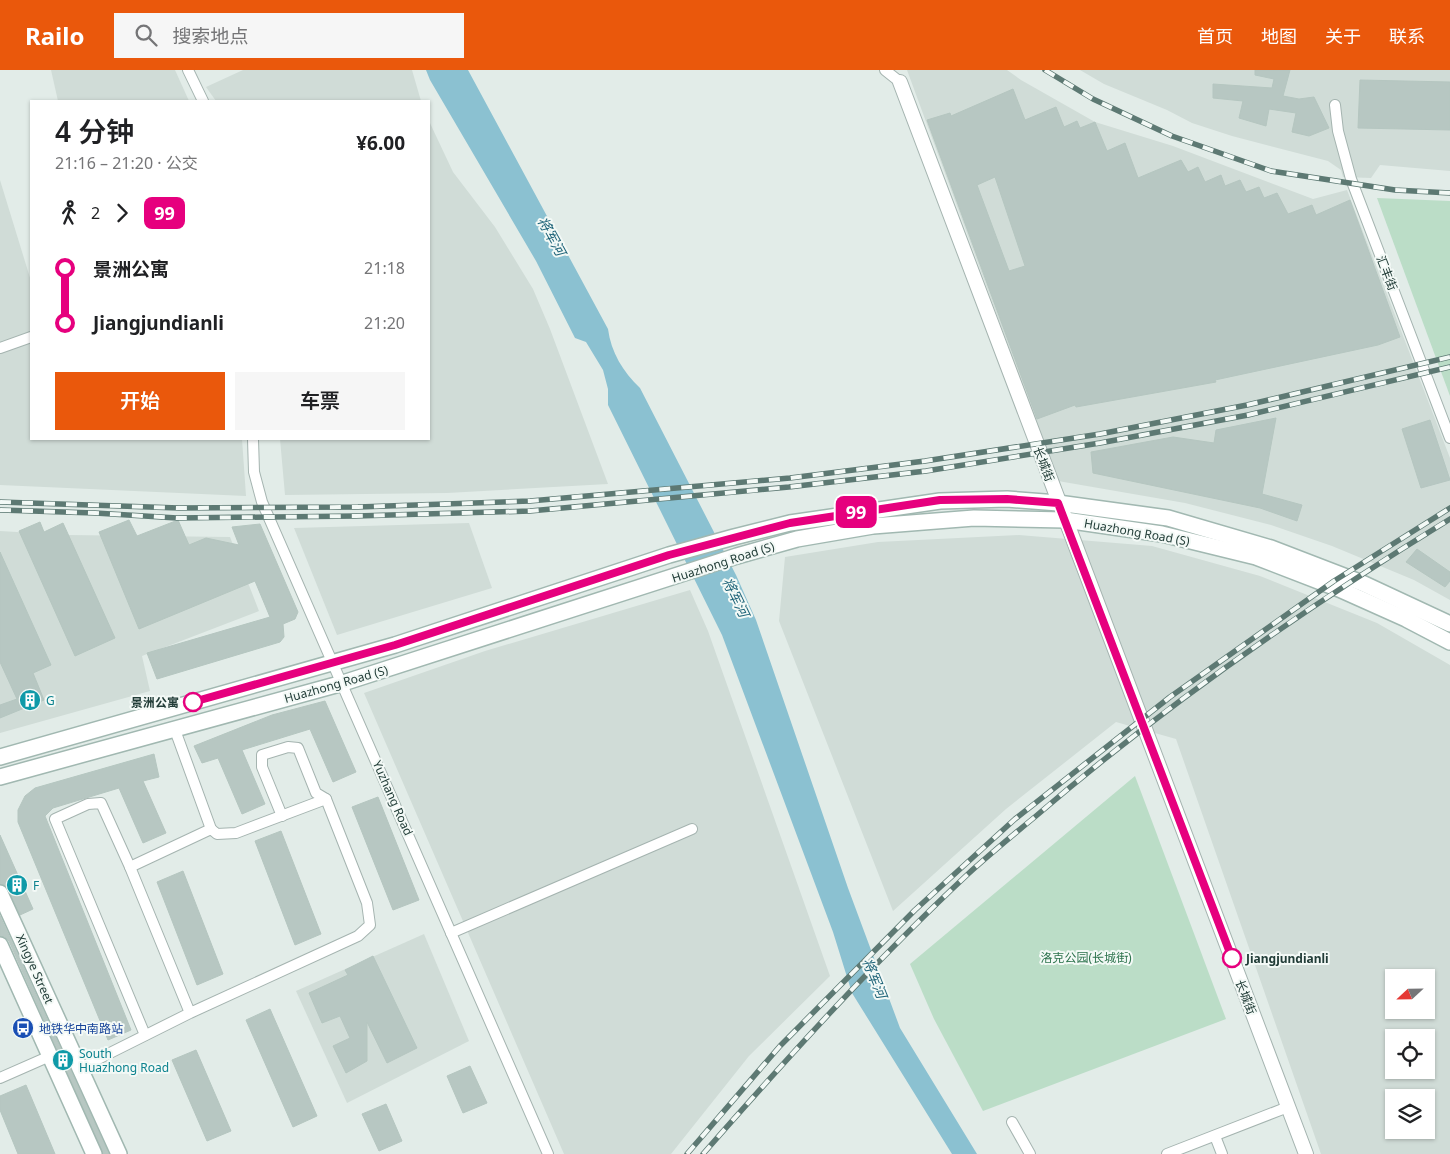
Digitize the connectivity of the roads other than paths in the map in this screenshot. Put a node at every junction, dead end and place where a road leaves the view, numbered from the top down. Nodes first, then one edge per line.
1 (188, 70) edge
2 (885, 70) edge
3 (900, 82) joint
4 (203, 100) edge
5 (1335, 105) dead end
6 (30, 337) edge
7 (0, 348) edge
8 (1450, 438) edge
9 (253, 440) edge
10 (1058, 503) junction
11 (1065, 520) junction
12 (1450, 624) edge
13 (1450, 642) edge
14 (334, 662) junction
15 (343, 683) junction
16 (175, 730) junction
17 (0, 757) edge
18 (0, 777) edge
19 (326, 799) junction
20 (282, 816) junction
21 (211, 829) junction
22 (692, 829) dead end
23 (130, 867) junction
24 (0, 892) edge
25 (451, 933) junction
26 (0, 945) edge
27 (190, 1014) junction
28 (145, 1036) junction
29 (50, 1056) junction
30 (80, 1068) junction
31 (0, 1078) edge
32 (1288, 1108) junction
33 (1012, 1122) dead end
34 (1215, 1136) junction
35 (94, 1154) edge
36 (119, 1154) edge
37 (548, 1154) edge
38 (1030, 1154) edge
39 (1167, 1154) edge
40 (1222, 1154) edge
41 (1306, 1154) edge

1 - 4 street
2 - 3 street
3 - 10 street, 长城街
5 - 8 street, 汇丰街
6 - 7 street
9 - 14 street, Yuzhang Road
10 - 11 street, 长城街
10 - 12 main road, Huazhong Road (S)
10 - 14 main road, Huazhong Road (S)
11 - 13 main road, Huazhong Road (S)
11 - 15 main road, Huazhong Road (S)
11 - 32 street, 长城街
14 - 15 street, Yuzhang Road
14 - 17 main road, Huazhong Road (S)
15 - 16 main road, Huazhong Road (S)
15 - 25 street, Yuzhang Road
16 - 18 main road, Huazhong Road (S)
16 - 21 street
19 - 20 street
19 - 20 street
19 - 27 street
20 - 21 street
21 - 23 street
22 - 25 street
23 - 27 street
23 - 28 street
24 - 30 main road, Xingye Street
25 - 37 street, Yuzhang Road
26 - 29 main road, Xingye Street
27 - 28 street
28 - 30 street
29 - 31 street
29 - 35 main road, Xingye Street
30 - 36 main road, Xingye Street
32 - 34 street
32 - 41 street, 长城街
33 - 38 street
34 - 39 street
34 - 40 street

